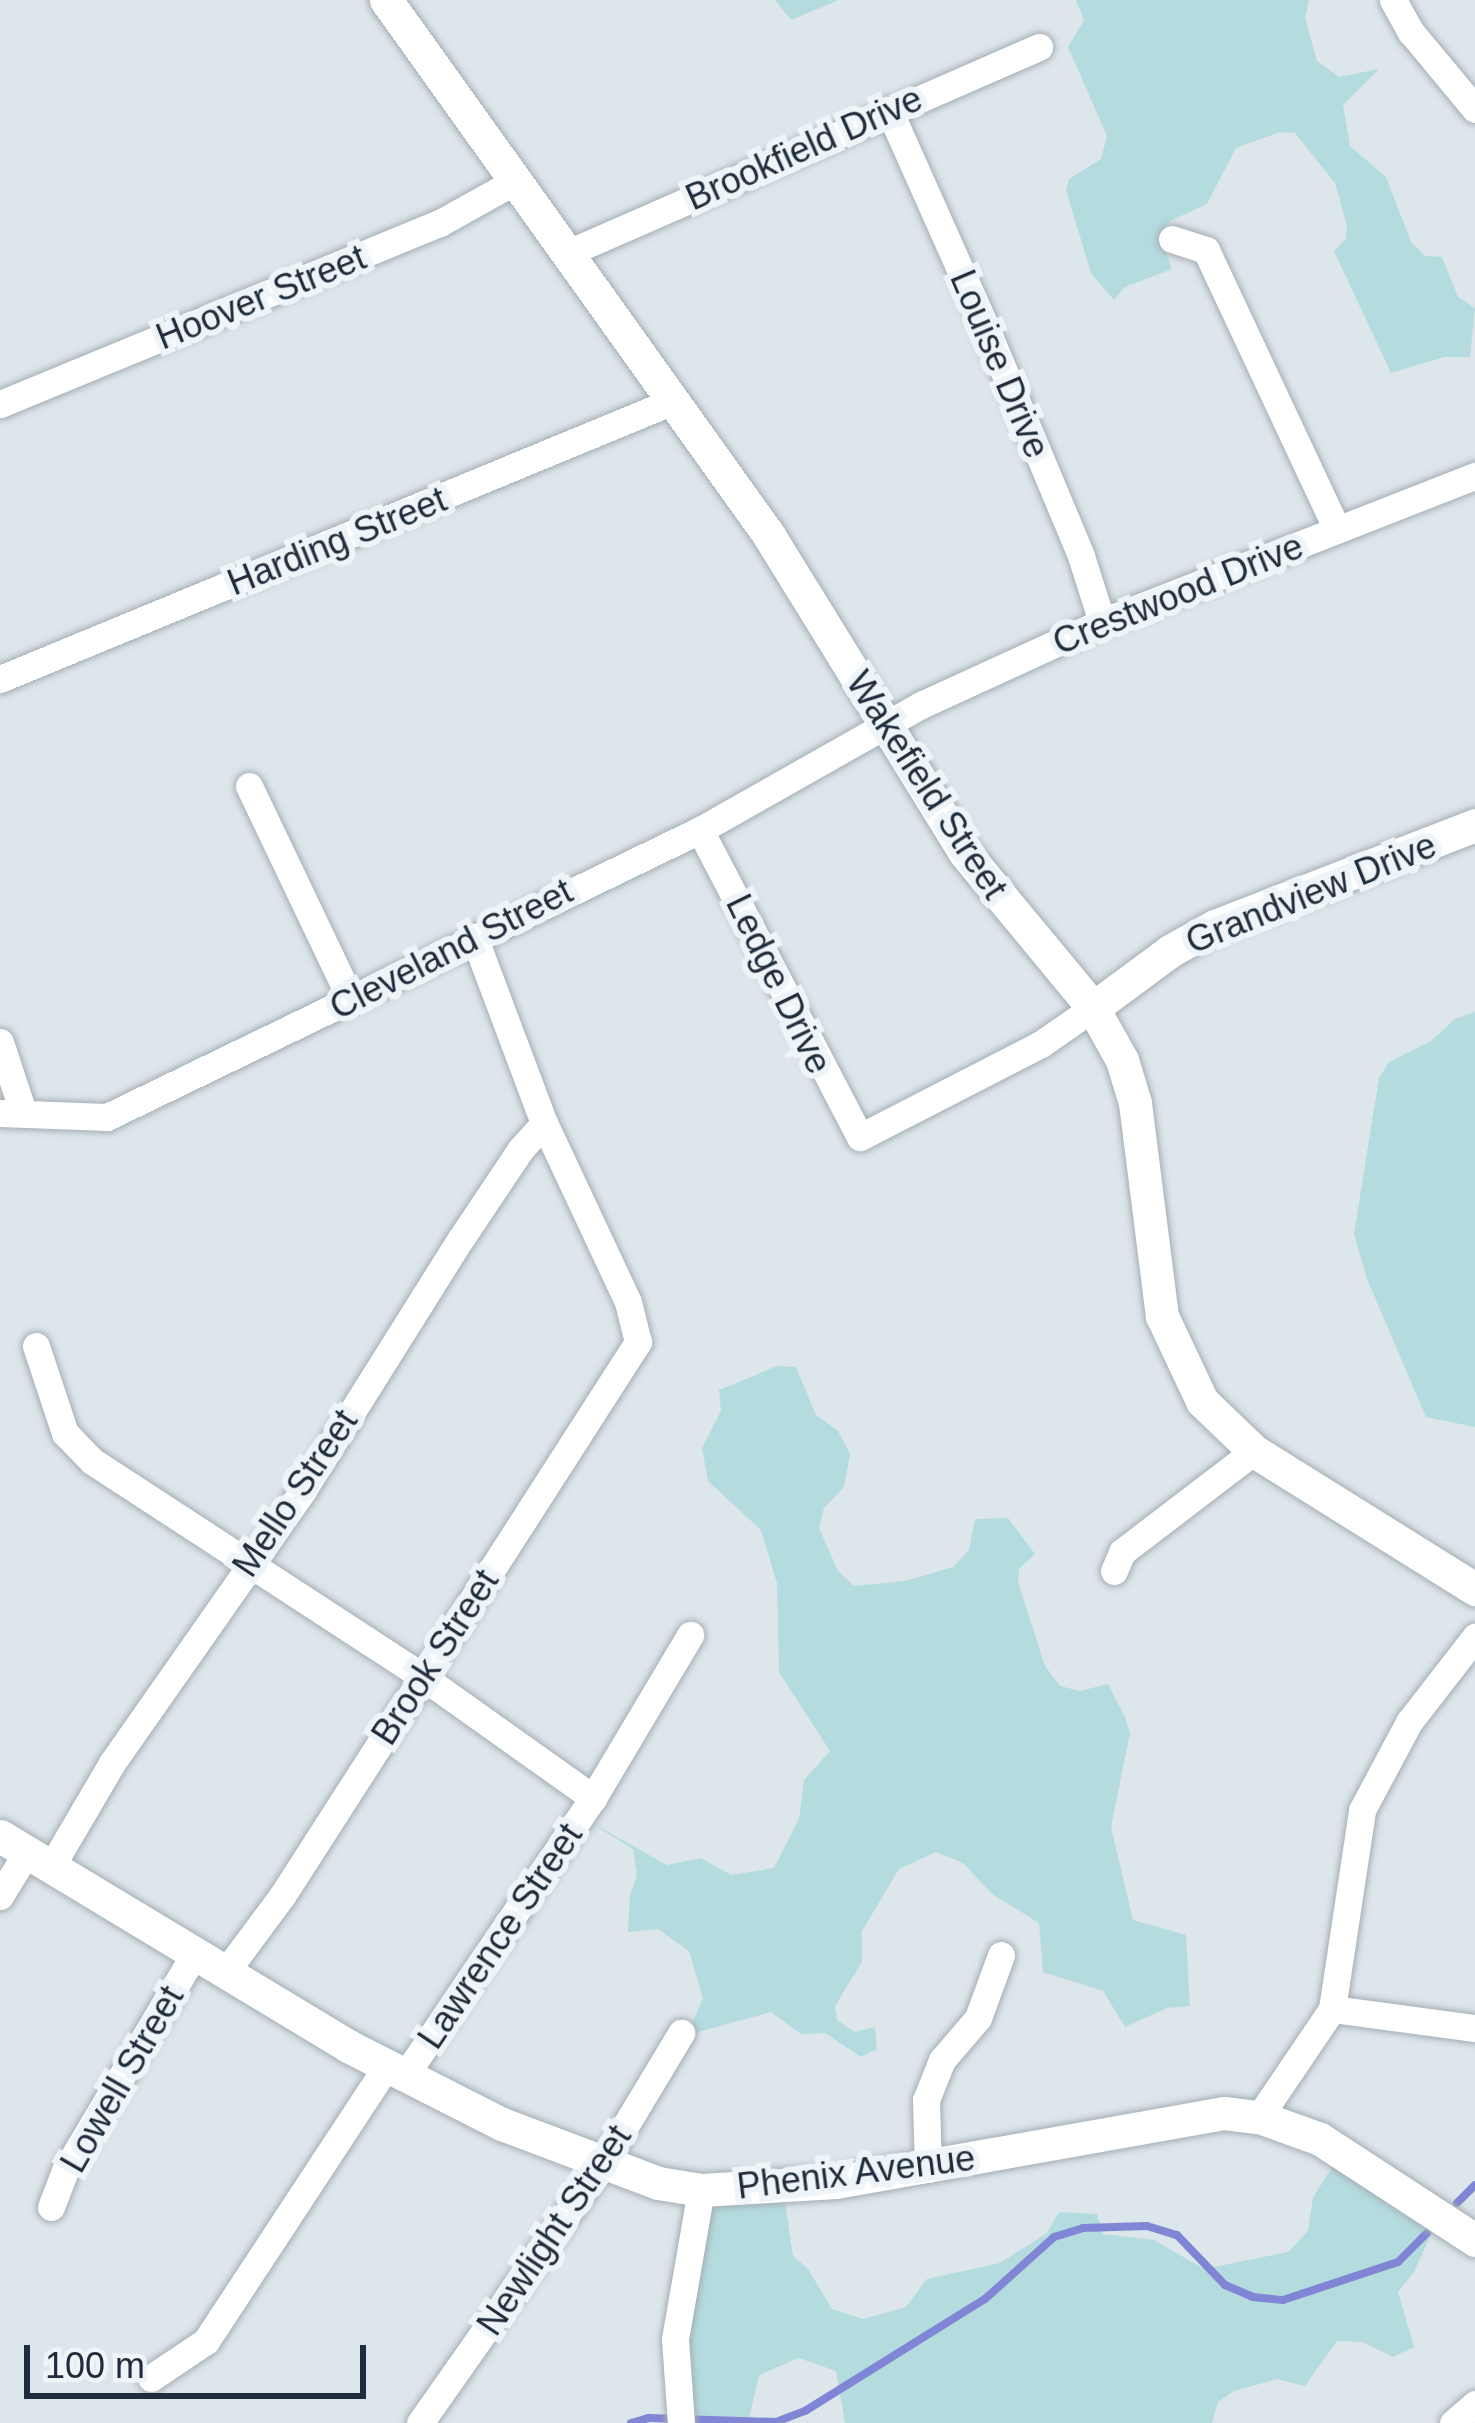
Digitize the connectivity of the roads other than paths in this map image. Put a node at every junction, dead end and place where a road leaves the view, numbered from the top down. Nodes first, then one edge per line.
1 (386, 0) edge
2 (1393, 0) edge
3 (1039, 47) dead end
4 (1475, 109) edge
5 (889, 110) junction
6 (517, 180) junction
7 (1172, 239) dead end
8 (570, 252) junction
9 (674, 401) junction
10 (0, 404) edge
11 (1475, 476) edge
12 (1337, 530) junction
13 (1102, 622) junction
14 (0, 679) edge
15 (889, 728) junction
16 (249, 786) dead end
17 (1475, 825) edge
18 (700, 830) junction
19 (474, 938) junction
20 (350, 998) junction
21 (1093, 1008) junction
22 (0, 1042) edge
23 (11, 1111) edge
24 (544, 1123) junction
25 (36, 1346) dead end
26 (1254, 1451) junction
27 (248, 1564) junction
28 (1114, 1571) dead end
29 (1475, 1589) edge
30 (690, 1635) dead end
31 (1475, 1637) edge
32 (423, 1677) junction
33 (593, 1798) junction
34 (26, 1852) edge
35 (0, 1896) edge
36 (195, 1953) junction
37 (1000, 1955) dead end
38 (227, 1970) junction
39 (1332, 2009) junction
40 (1475, 2028) edge
41 (681, 2033) dead end
42 (397, 2069) junction
43 (1259, 2117) junction
44 (603, 2163) junction
45 (928, 2169) junction
46 (701, 2189) junction
47 (50, 2207) dead end
48 (1475, 2240) edge
49 (151, 2378) dead end
50 (420, 2423) edge
51 (681, 2423) edge

1 - 6 street, Wakefield Street
2 - 4 street
3 - 5 street, Brookfield Drive
5 - 8 street, Brookfield Drive
5 - 13 street, Louise Drive
6 - 8 street, Wakefield Street
6 - 10 street, Hoover Street
7 - 12 street
8 - 9 street, Wakefield Street
9 - 14 street, Harding Street
9 - 15 street, Wakefield Street
11 - 12 street, Crestwood Drive
12 - 13 street, Crestwood Drive
13 - 15 street, Crestwood Drive
15 - 18 street, Cleveland Street
15 - 21 street, Wakefield Street
16 - 20 street
17 - 21 street, Grandview Drive
18 - 19 street, Cleveland Street
18 - 21 street, Ledge Drive
19 - 20 street, Cleveland Street
19 - 24 street
20 - 23 street, Cleveland Street
21 - 26 street, Wakefield Street
22 - 23 street
24 - 27 street, Mello Street
24 - 32 street, Brook Street
25 - 27 street
26 - 28 street
26 - 29 street, Wakefield Street
27 - 32 street
27 - 34 street, Mello Street
30 - 33 street, Lawrence Street
31 - 39 street
32 - 33 street
32 - 38 street, Brook Street
33 - 42 street, Lawrence Street
34 - 35 street, Mello Street
34 - 36 street, Phenix Avenue
36 - 38 street, Phenix Avenue
36 - 47 street, Lowell Street
37 - 45 street
38 - 42 street, Phenix Avenue
39 - 40 street
39 - 43 street
41 - 44 street, Newlight Street
42 - 44 street, Phenix Avenue
42 - 49 street, Lawrence Street
43 - 45 street, Phenix Avenue
43 - 48 street, Phenix Avenue
44 - 46 street, Phenix Avenue
44 - 50 street, Newlight Street
45 - 46 street, Phenix Avenue
46 - 51 street

